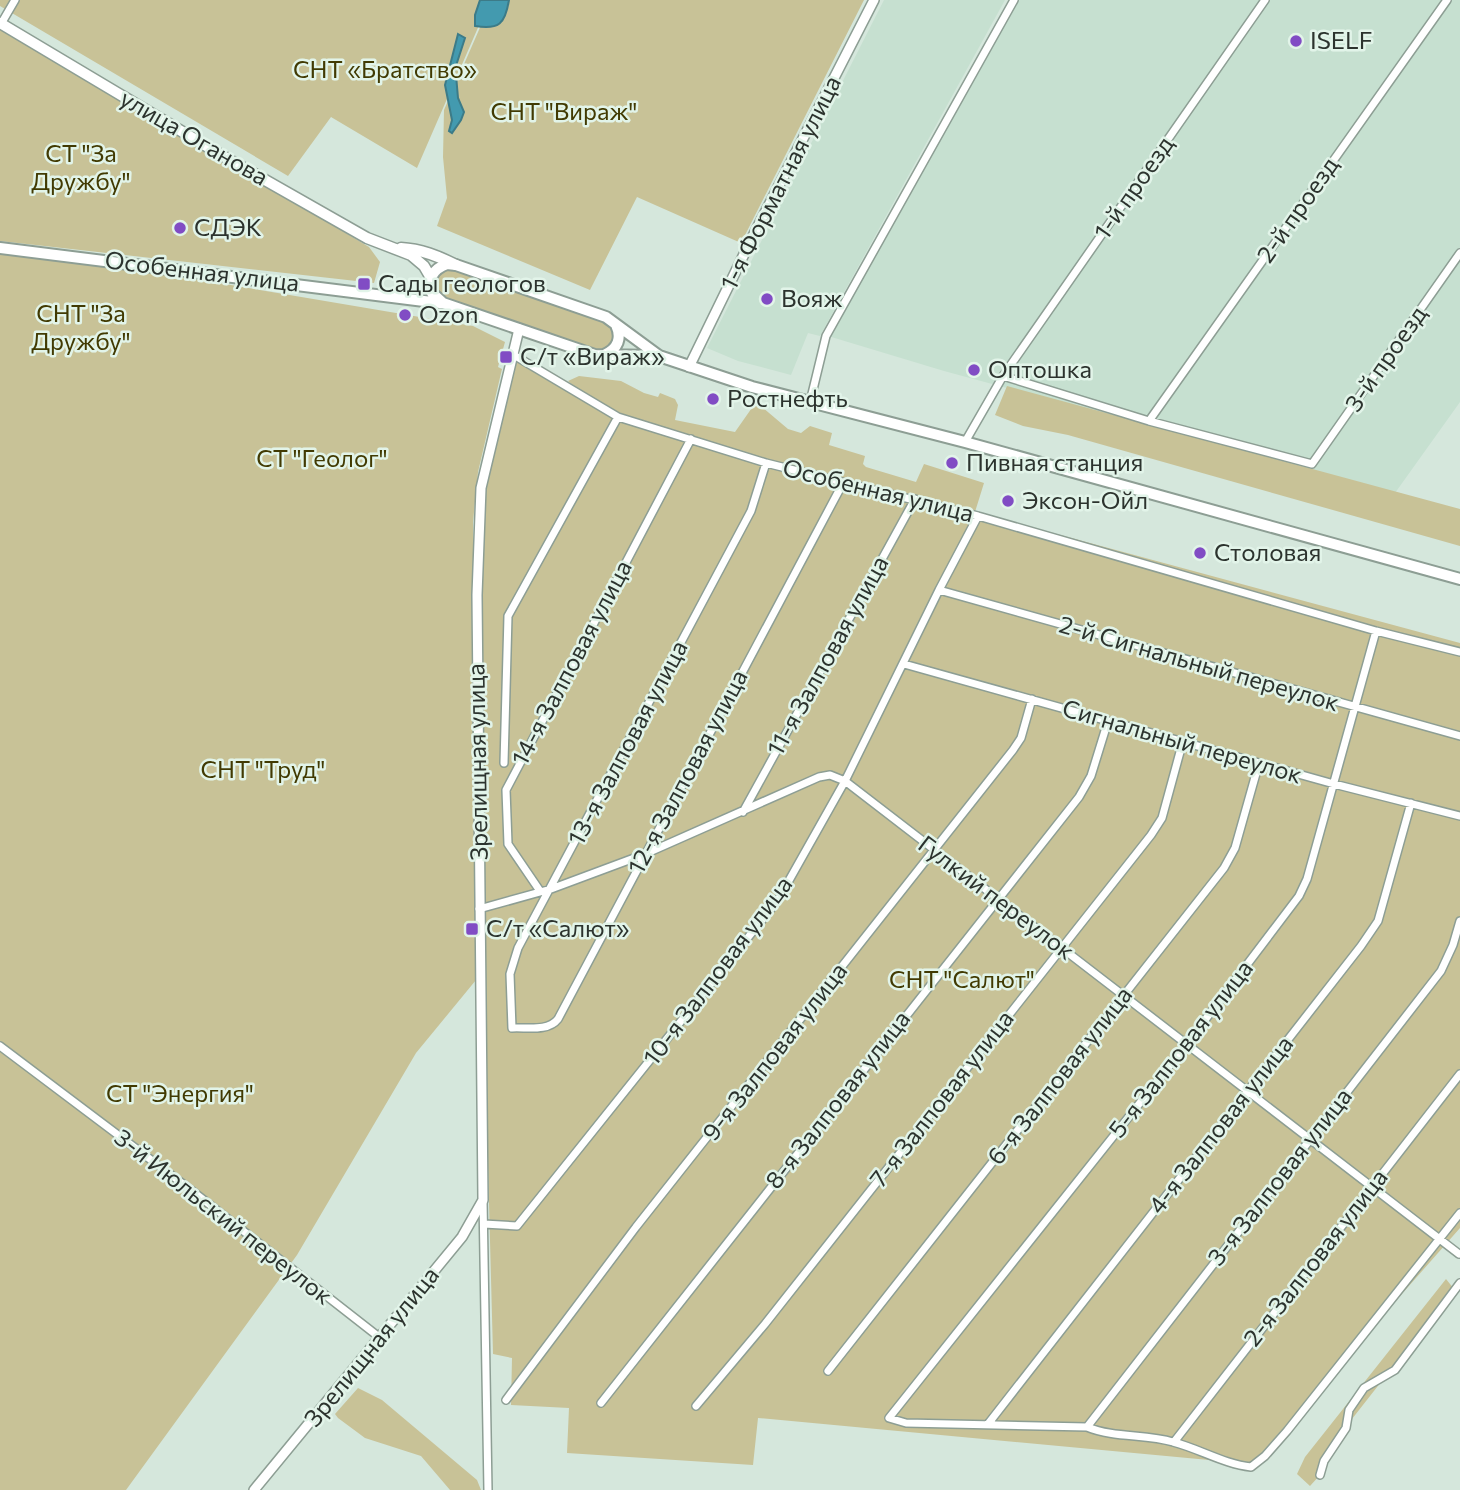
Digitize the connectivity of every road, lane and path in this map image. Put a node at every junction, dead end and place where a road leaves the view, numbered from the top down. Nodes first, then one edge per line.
1 (15, 0) edge
2 (874, 0) edge
3 (1014, 0) edge
4 (1265, 0) edge
5 (1447, 0) edge
6 (1, 23) edge
7 (0, 248) edge
8 (390, 248) junction
9 (1460, 253) edge
10 (456, 265) junction
11 (430, 280) junction
12 (405, 297) junction
13 (443, 303) junction
14 (616, 325) junction
15 (519, 329) junction
16 (512, 354) junction
17 (604, 355) junction
18 (659, 356) junction
19 (689, 367) junction
20 (1003, 376) junction
21 (810, 402) junction
22 (618, 416) junction
23 (1149, 421) junction
24 (691, 439) junction
25 (965, 442) junction
26 (766, 463) junction
27 (843, 483) junction
28 (915, 499) junction
29 (978, 516) junction
30 (1460, 579) edge
31 (939, 590) junction
32 (1377, 631) junction
33 (1460, 652) edge
34 (904, 664) junction
35 (1032, 699) junction
36 (1356, 708) junction
37 (1108, 721) junction
38 (1460, 736) edge
39 (1183, 741) junction
40 (1259, 763) junction
41 (504, 764) dead end
42 (845, 781) junction
43 (1334, 785) junction
44 (1411, 803) junction
45 (742, 812) junction
46 (1460, 816) edge
47 (934, 851) junction
48 (645, 854) junction
49 (551, 889) junction
50 (540, 891) junction
51 (997, 899) junction
52 (480, 909) junction
53 (1460, 921) edge
54 (1061, 948) junction
55 (1123, 996) junction
56 (512, 1028) joint
57 (1186, 1045) junction
58 (0, 1046) edge
59 (1460, 1074) edge
60 (1247, 1091) junction
61 (1310, 1139) junction
62 (1371, 1186) junction
63 (483, 1200) junction
64 (1460, 1213) edge
65 (484, 1224) junction
66 (1439, 1238) junction
67 (1460, 1255) edge
68 (1460, 1283) edge
69 (379, 1337) junction
70 (828, 1371) dead end
71 (506, 1399) dead end
72 (601, 1403) dead end
73 (696, 1406) dead end
74 (988, 1424) junction
75 (1087, 1427) junction
76 (1174, 1442) junction
77 (1321, 1475) dead end
78 (254, 1490) edge
79 (488, 1490) edge

1 - 6 street
2 - 19 street, 1-я Форматная улица
3 - 21 street
4 - 20 street, 1-й проезд
5 - 23 street, 2-й проезд
6 - 8 main road, улица Оганова
7 - 12 main road, Особенная улица
8 - 10 main road, улица Оганова
8 - 11 main road, улица Оганова
9 - 23 street, 3-й проезд
10 - 11 main road
10 - 14 main road
11 - 12 main road
11 - 13 main road
12 - 13 main road, Особенная улица
13 - 15 main road, Особенная улица
14 - 17 main road
14 - 18 main road
15 - 16 street, Зрелищная улица
15 - 17 main road, Особенная улица
16 - 22 street, Особенная улица
16 - 52 street, Зрелищная улица
17 - 18 main road, Особенная улица
18 - 19 main road
19 - 21 main road
20 - 23 street
20 - 25 street, 1-й проезд
21 - 25 main road
22 - 24 street, Особенная улица
22 - 41 street
24 - 26 street, Особенная улица
24 - 50 street, 14-я Залповая улица
25 - 30 main road
26 - 27 street, Особенная улица
26 - 49 street, 13-я Залповая улица
27 - 28 street, Особенная улица
27 - 48 street, 12-я Залповая улица
28 - 29 street, Особенная улица
28 - 45 street, 11-я Залповая улица
29 - 31 street, 10-я Залповая улица
29 - 32 street, Особенная улица
31 - 34 street, 10-я Залповая улица
31 - 36 street, 2-й Сигнальный переулок
32 - 33 street, Особенная улица
32 - 36 street, 5-я Залповая улица
34 - 35 street, Сигнальный переулок
34 - 42 street, 10-я Залповая улица
35 - 37 street, Сигнальный переулок
35 - 47 street, 9-я Залповая улица
36 - 38 street, 2-й Сигнальный переулок
36 - 43 street, 5-я Залповая улица
37 - 39 street, Сигнальный переулок
37 - 51 street, 8-я Залповая улица
39 - 40 street, Сигнальный переулок
39 - 54 street, 7-я Залповая улица
40 - 43 street, Сигнальный переулок
40 - 55 street, 6-я Залповая улица
42 - 45 street
42 - 47 street, Гулкий переулок
42 - 65 street, 10-я Залповая улица
43 - 44 street, Сигнальный переулок
43 - 57 street, 5-я Залповая улица
44 - 46 street, Сигнальный переулок
44 - 60 street, 4-я Залповая улица
45 - 48 street
47 - 51 street, Гулкий переулок
47 - 71 street, 9-я Залповая улица
48 - 49 street
48 - 56 street, 12-я Залповая улица
49 - 50 street
49 - 56 street, 13-я Залповая улица
50 - 52 street
51 - 54 street, Гулкий переулок
51 - 72 street, 8-я Залповая улица
52 - 63 street, Зрелищная улица
53 - 61 street, 3-я Залповая улица
54 - 55 street, Гулкий переулок
54 - 73 street, 7-я Залповая улица
55 - 57 street, Гулкий переулок
55 - 70 street, 6-я Залповая улица
57 - 60 street, Гулкий переулок
57 - 74 street, 5-я Залповая улица
58 - 69 street, 3-й Июльский переулок
59 - 62 street, 2-я Залповая улица
60 - 61 street, Гулкий переулок
60 - 74 street, 4-я Залповая улица
61 - 62 street, Гулкий переулок
61 - 75 street, 3-я Залповая улица
62 - 66 street, Гулкий переулок
62 - 76 street, 2-я Залповая улица
63 - 65 street, Зрелищная улица
63 - 69 street, Зрелищная улица
64 - 66 street
65 - 79 street, Зрелищная улица
66 - 67 street, Гулкий переулок
66 - 76 street
68 - 77 street
69 - 78 street, Зрелищная улица
74 - 75 street
75 - 76 street

